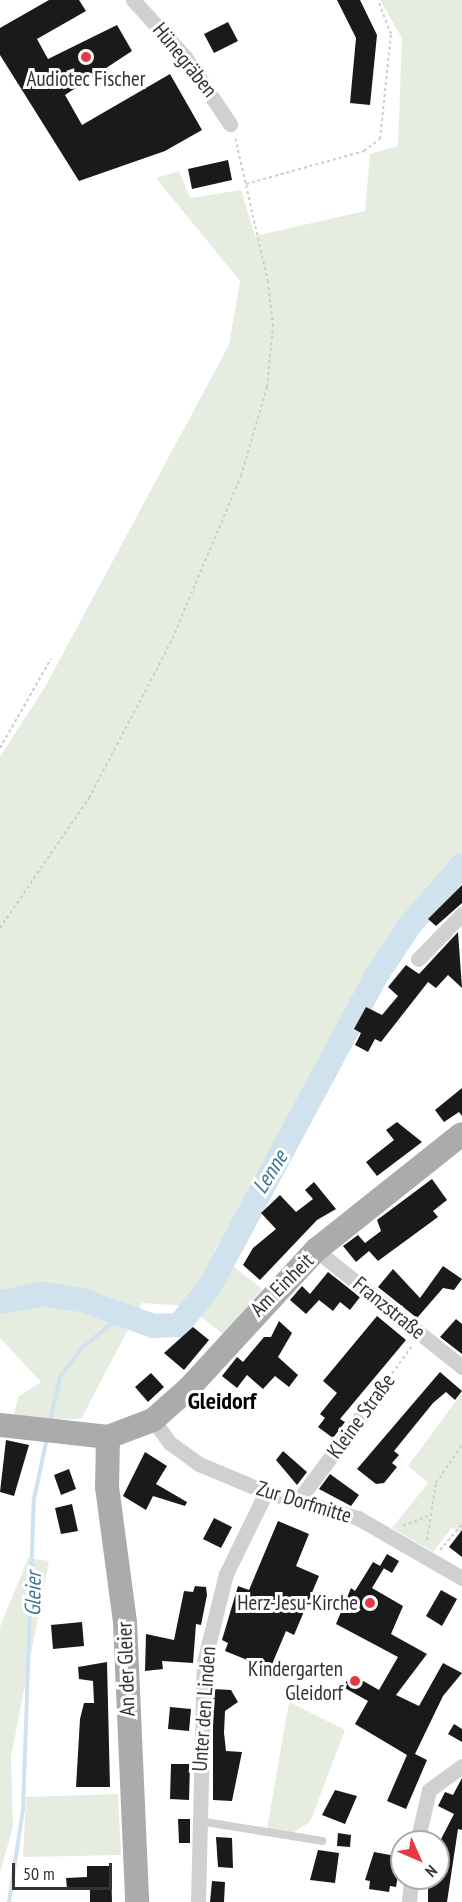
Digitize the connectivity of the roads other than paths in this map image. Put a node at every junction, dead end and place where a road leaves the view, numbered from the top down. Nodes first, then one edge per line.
1 (133, 0) edge
2 (230, 124) road end
3 (462, 914) edge
4 (418, 959) dead end
5 (462, 1134) edge
6 (316, 1250) junction
7 (462, 1367) edge
8 (377, 1395) road end
9 (153, 1420) junction
10 (0, 1425) edge
11 (108, 1437) junction
12 (266, 1492) junction
13 (300, 1498) junction
14 (462, 1578) edge
15 (462, 1766) edge
16 (198, 1821) junction
17 (420, 1830) edge
18 (322, 1841) dead end
19 (137, 1902) edge
20 (198, 1902) edge

1 - 2 street, Hünegräben
3 - 4 street
5 - 6 main road, Am Einheit
6 - 7 street, Franzstraße
6 - 9 main road, Am Einheit
8 - 13 street, Kleine Straße
9 - 11 main road, Am Einheit
9 - 12 street, Zur Dorfmitte
10 - 11 main road
11 - 19 main road, An der Gleier
12 - 13 street, Zur Dorfmitte
12 - 16 street, Unter den Linden
13 - 14 street, Zur Dorfmitte
15 - 17 street
16 - 18 lane
16 - 20 street, Unter den Linden

